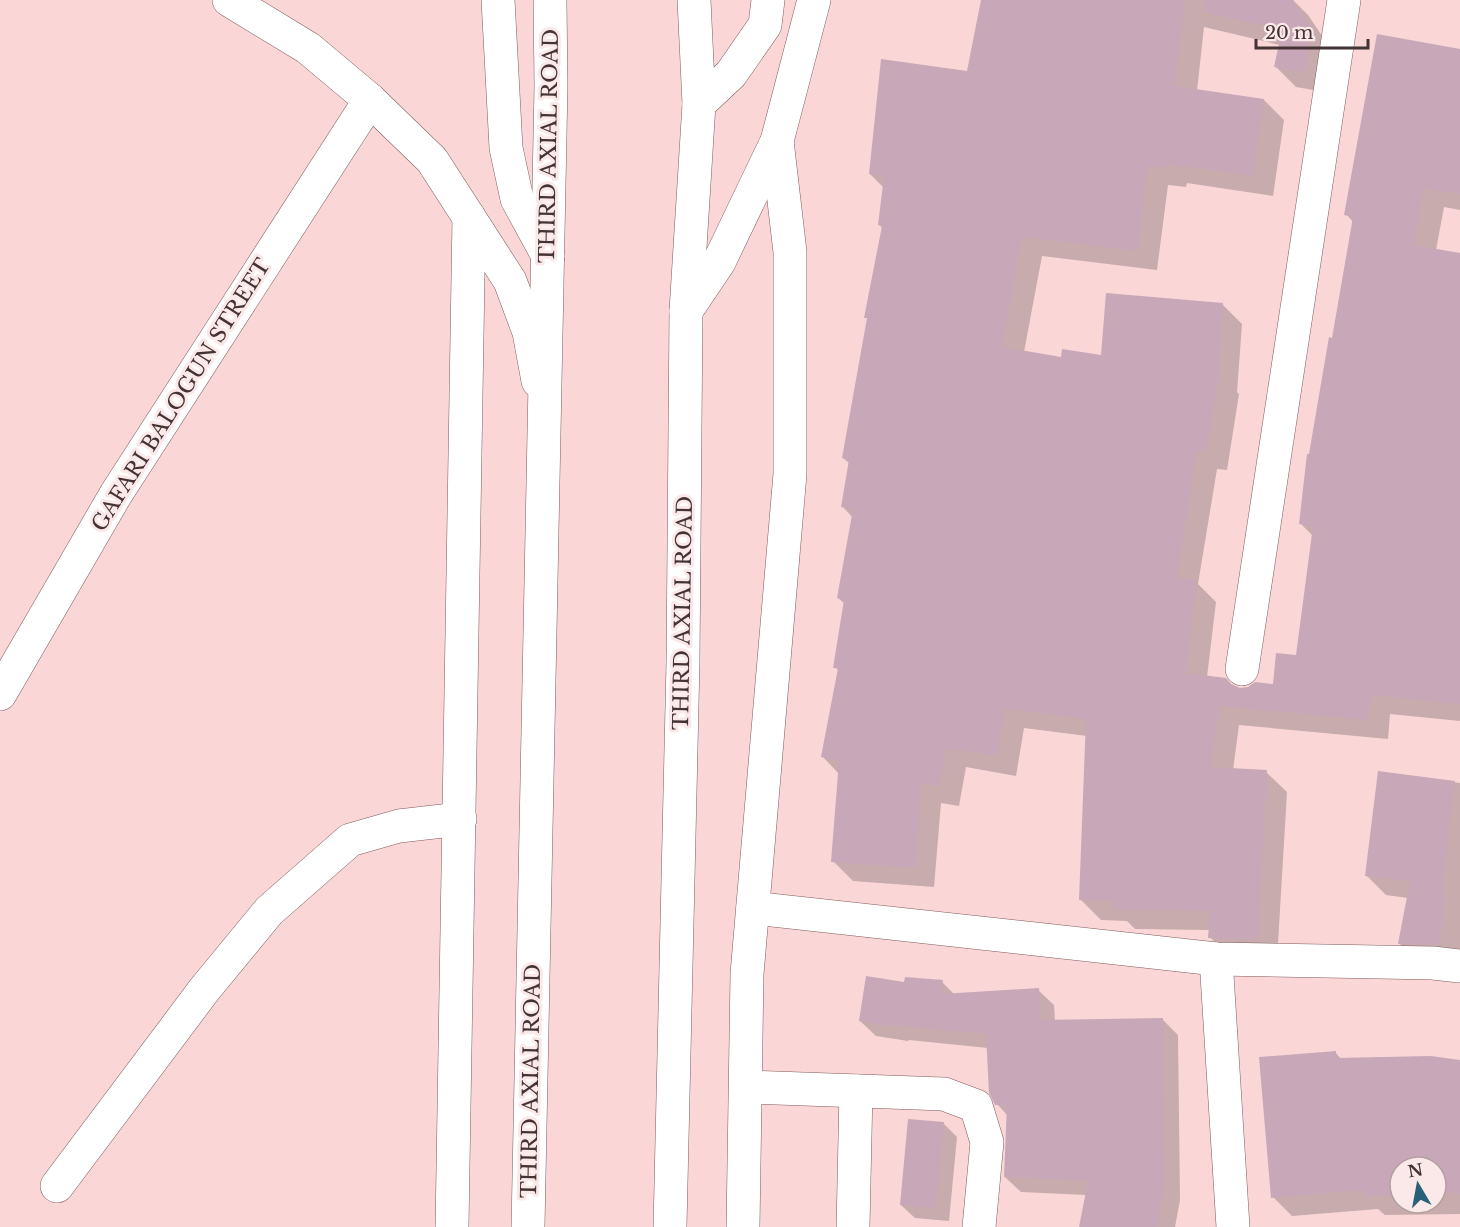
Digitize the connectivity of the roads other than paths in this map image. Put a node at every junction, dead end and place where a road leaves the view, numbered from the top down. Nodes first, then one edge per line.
1 (229, 0) edge
2 (498, 0) edge
3 (550, 0) edge
4 (694, 0) edge
5 (768, 0) edge
6 (814, 0) edge
7 (1344, 0) edge
8 (370, 100) junction
9 (699, 104) junction
10 (777, 141) junction
11 (469, 217) junction
12 (548, 256) junction
13 (686, 311) junction
14 (544, 415) junction
15 (1242, 669) dead end
16 (0, 694) edge
17 (460, 819) junction
18 (753, 909) junction
19 (1216, 959) junction
20 (1460, 966) edge
21 (746, 1087) junction
22 (856, 1091) junction
23 (57, 1186) dead end
24 (452, 1227) edge
25 (528, 1227) edge
26 (670, 1227) edge
27 (743, 1227) edge
28 (853, 1227) edge
29 (979, 1227) edge
30 (1233, 1227) edge

1 - 8 main road
2 - 12 main road
3 - 12 main road, THIRD AXIAL ROAD
4 - 9 main road, THIRD AXIAL ROAD
5 - 9 main road
6 - 10 main road
7 - 15 main road
8 - 11 main road
8 - 16 main road, GAFARI BALOGUN STREET
9 - 13 main road, THIRD AXIAL ROAD
10 - 13 main road
10 - 18 main road
11 - 14 main road
11 - 17 main road
12 - 14 main road, THIRD AXIAL ROAD
13 - 26 main road, THIRD AXIAL ROAD
14 - 25 main road, THIRD AXIAL ROAD
17 - 23 main road
17 - 24 main road
18 - 19 main road
18 - 21 main road
19 - 20 main road
19 - 30 main road
21 - 22 main road
21 - 27 main road
22 - 28 main road
22 - 29 main road

